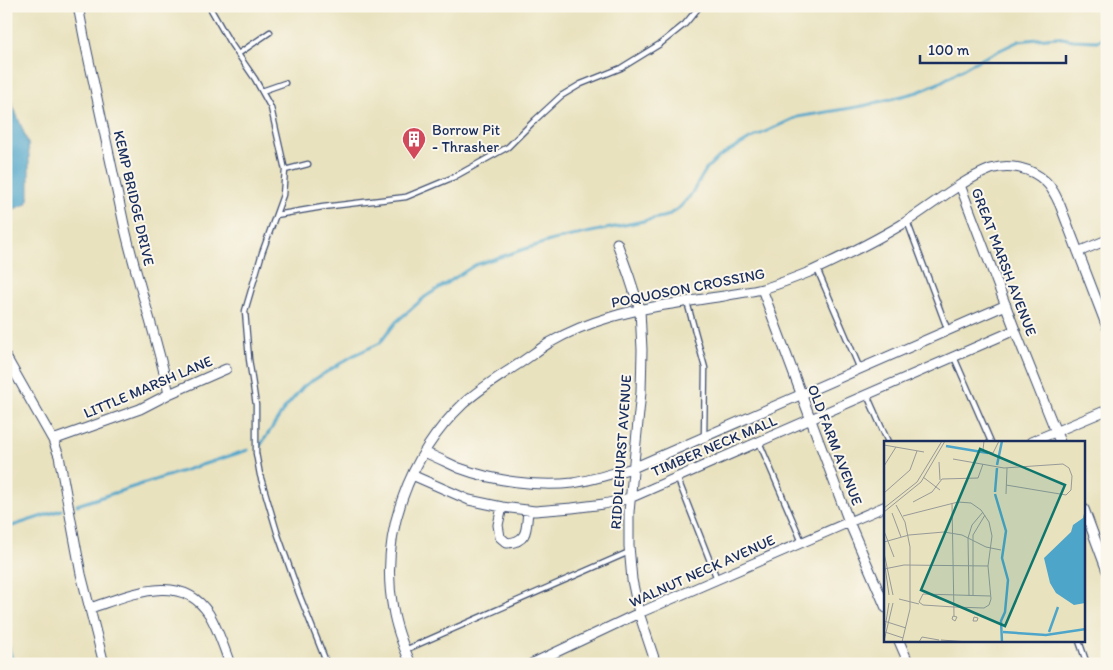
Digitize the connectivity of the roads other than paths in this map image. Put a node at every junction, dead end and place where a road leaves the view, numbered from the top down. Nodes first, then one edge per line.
1 (78, 6) edge
2 (209, 6) edge
3 (700, 6) edge
4 (270, 32) dead end
5 (238, 54) junction
6 (285, 83) dead end
7 (262, 91) junction
8 (308, 164) dead end
9 (285, 170) junction
10 (960, 185) junction
11 (276, 215) junction
12 (908, 221) junction
13 (1107, 240) edge
14 (616, 243) dead end
15 (1078, 252) junction
16 (817, 268) junction
17 (762, 289) junction
18 (687, 302) junction
19 (1006, 305) junction
20 (640, 310) junction
21 (1107, 327) edge
22 (1016, 330) junction
23 (948, 331) junction
24 (6, 357) edge
25 (954, 357) junction
26 (226, 369) dead end
27 (860, 369) junction
28 (169, 394) junction
29 (801, 395) junction
30 (867, 395) junction
31 (1107, 410) edge
32 (811, 419) junction
33 (1056, 432) junction
34 (704, 437) junction
35 (53, 440) junction
36 (888, 441) edge
37 (991, 441) edge
38 (1034, 441) edge
39 (1060, 441) edge
40 (759, 442) junction
41 (424, 452) junction
42 (633, 468) junction
43 (412, 475) junction
44 (677, 477) junction
45 (630, 498) junction
46 (502, 507) junction
47 (884, 507) edge
48 (528, 510) junction
49 (1086, 514) edge
50 (849, 522) junction
51 (802, 542) junction
52 (630, 552) junction
53 (1107, 571) edge
54 (717, 579) junction
55 (884, 603) edge
56 (90, 608) junction
57 (639, 614) junction
58 (899, 642) edge
59 (1079, 642) edge
60 (405, 650) junction
61 (104, 664) edge
62 (230, 664) edge
63 (327, 664) edge
64 (411, 664) edge
65 (531, 664) edge
66 (656, 664) edge
67 (909, 664) edge
68 (1088, 664) edge

1 - 28 street, KEMP BRIDGE DRIVE
2 - 5 lane
3 - 11 lane
4 - 5 lane
5 - 7 lane
6 - 7 lane
7 - 9 lane
8 - 9 lane
9 - 11 lane
10 - 12 street, POQUOSON CROSSING
10 - 15 street, GREAT MARSH AVENUE
10 - 19 street, GREAT MARSH AVENUE
11 - 63 lane
12 - 16 street, POQUOSON CROSSING
12 - 23 lane
13 - 15 street
14 - 20 street, RIDDLEHURST AVENUE
15 - 21 street, GREAT MARSH AVENUE
16 - 17 street, POQUOSON CROSSING
16 - 27 lane
17 - 18 street, POQUOSON CROSSING
17 - 29 street, OLD FARM AVENUE
18 - 20 street, POQUOSON CROSSING
18 - 34 lane
19 - 22 street, GREAT MARSH AVENUE
19 - 23 street, TIMBER NECK MALL
20 - 41 street, POQUOSON CROSSING
20 - 42 street, RIDDLEHURST AVENUE
22 - 25 street, TIMBER NECK MALL
22 - 33 street, GREAT MARSH AVENUE
23 - 27 street, TIMBER NECK MALL
24 - 35 street
25 - 30 street, TIMBER NECK MALL
25 - 37 lane
26 - 28 street, LITTLE MARSH LANE
27 - 29 street, TIMBER NECK MALL
28 - 35 street, LITTLE MARSH LANE
29 - 32 street, OLD FARM AVENUE
29 - 34 street, TIMBER NECK MALL
30 - 32 street, TIMBER NECK MALL
30 - 36 lane
31 - 33 street
32 - 40 street, TIMBER NECK MALL
32 - 50 street, OLD FARM AVENUE
33 - 38 street
33 - 39 street, GREAT MARSH AVENUE
34 - 42 street, TIMBER NECK MALL
35 - 56 street
40 - 44 street, TIMBER NECK MALL
40 - 51 lane
41 - 42 street, TIMBER NECK MALL
41 - 43 street, POQUOSON CROSSING
42 - 45 street, RIDDLEHURST AVENUE
43 - 46 street, TIMBER NECK MALL
43 - 60 street, POQUOSON CROSSING
44 - 45 street, TIMBER NECK MALL
44 - 54 lane
45 - 48 street, TIMBER NECK MALL
45 - 52 street, RIDDLEHURST AVENUE
46 - 48 street, TIMBER NECK MALL
46 - 48 street
47 - 50 street, WALNUT NECK AVENUE
49 - 53 street
50 - 51 street, WALNUT NECK AVENUE
50 - 55 street, OLD FARM AVENUE
51 - 54 street, WALNUT NECK AVENUE
52 - 57 street, RIDDLEHURST AVENUE
52 - 60 lane
54 - 57 street, WALNUT NECK AVENUE
56 - 61 street
56 - 62 street
57 - 65 street, WALNUT NECK AVENUE
57 - 66 street, RIDDLEHURST AVENUE
58 - 67 street
59 - 68 lane
60 - 64 street, POQUOSON CROSSING

